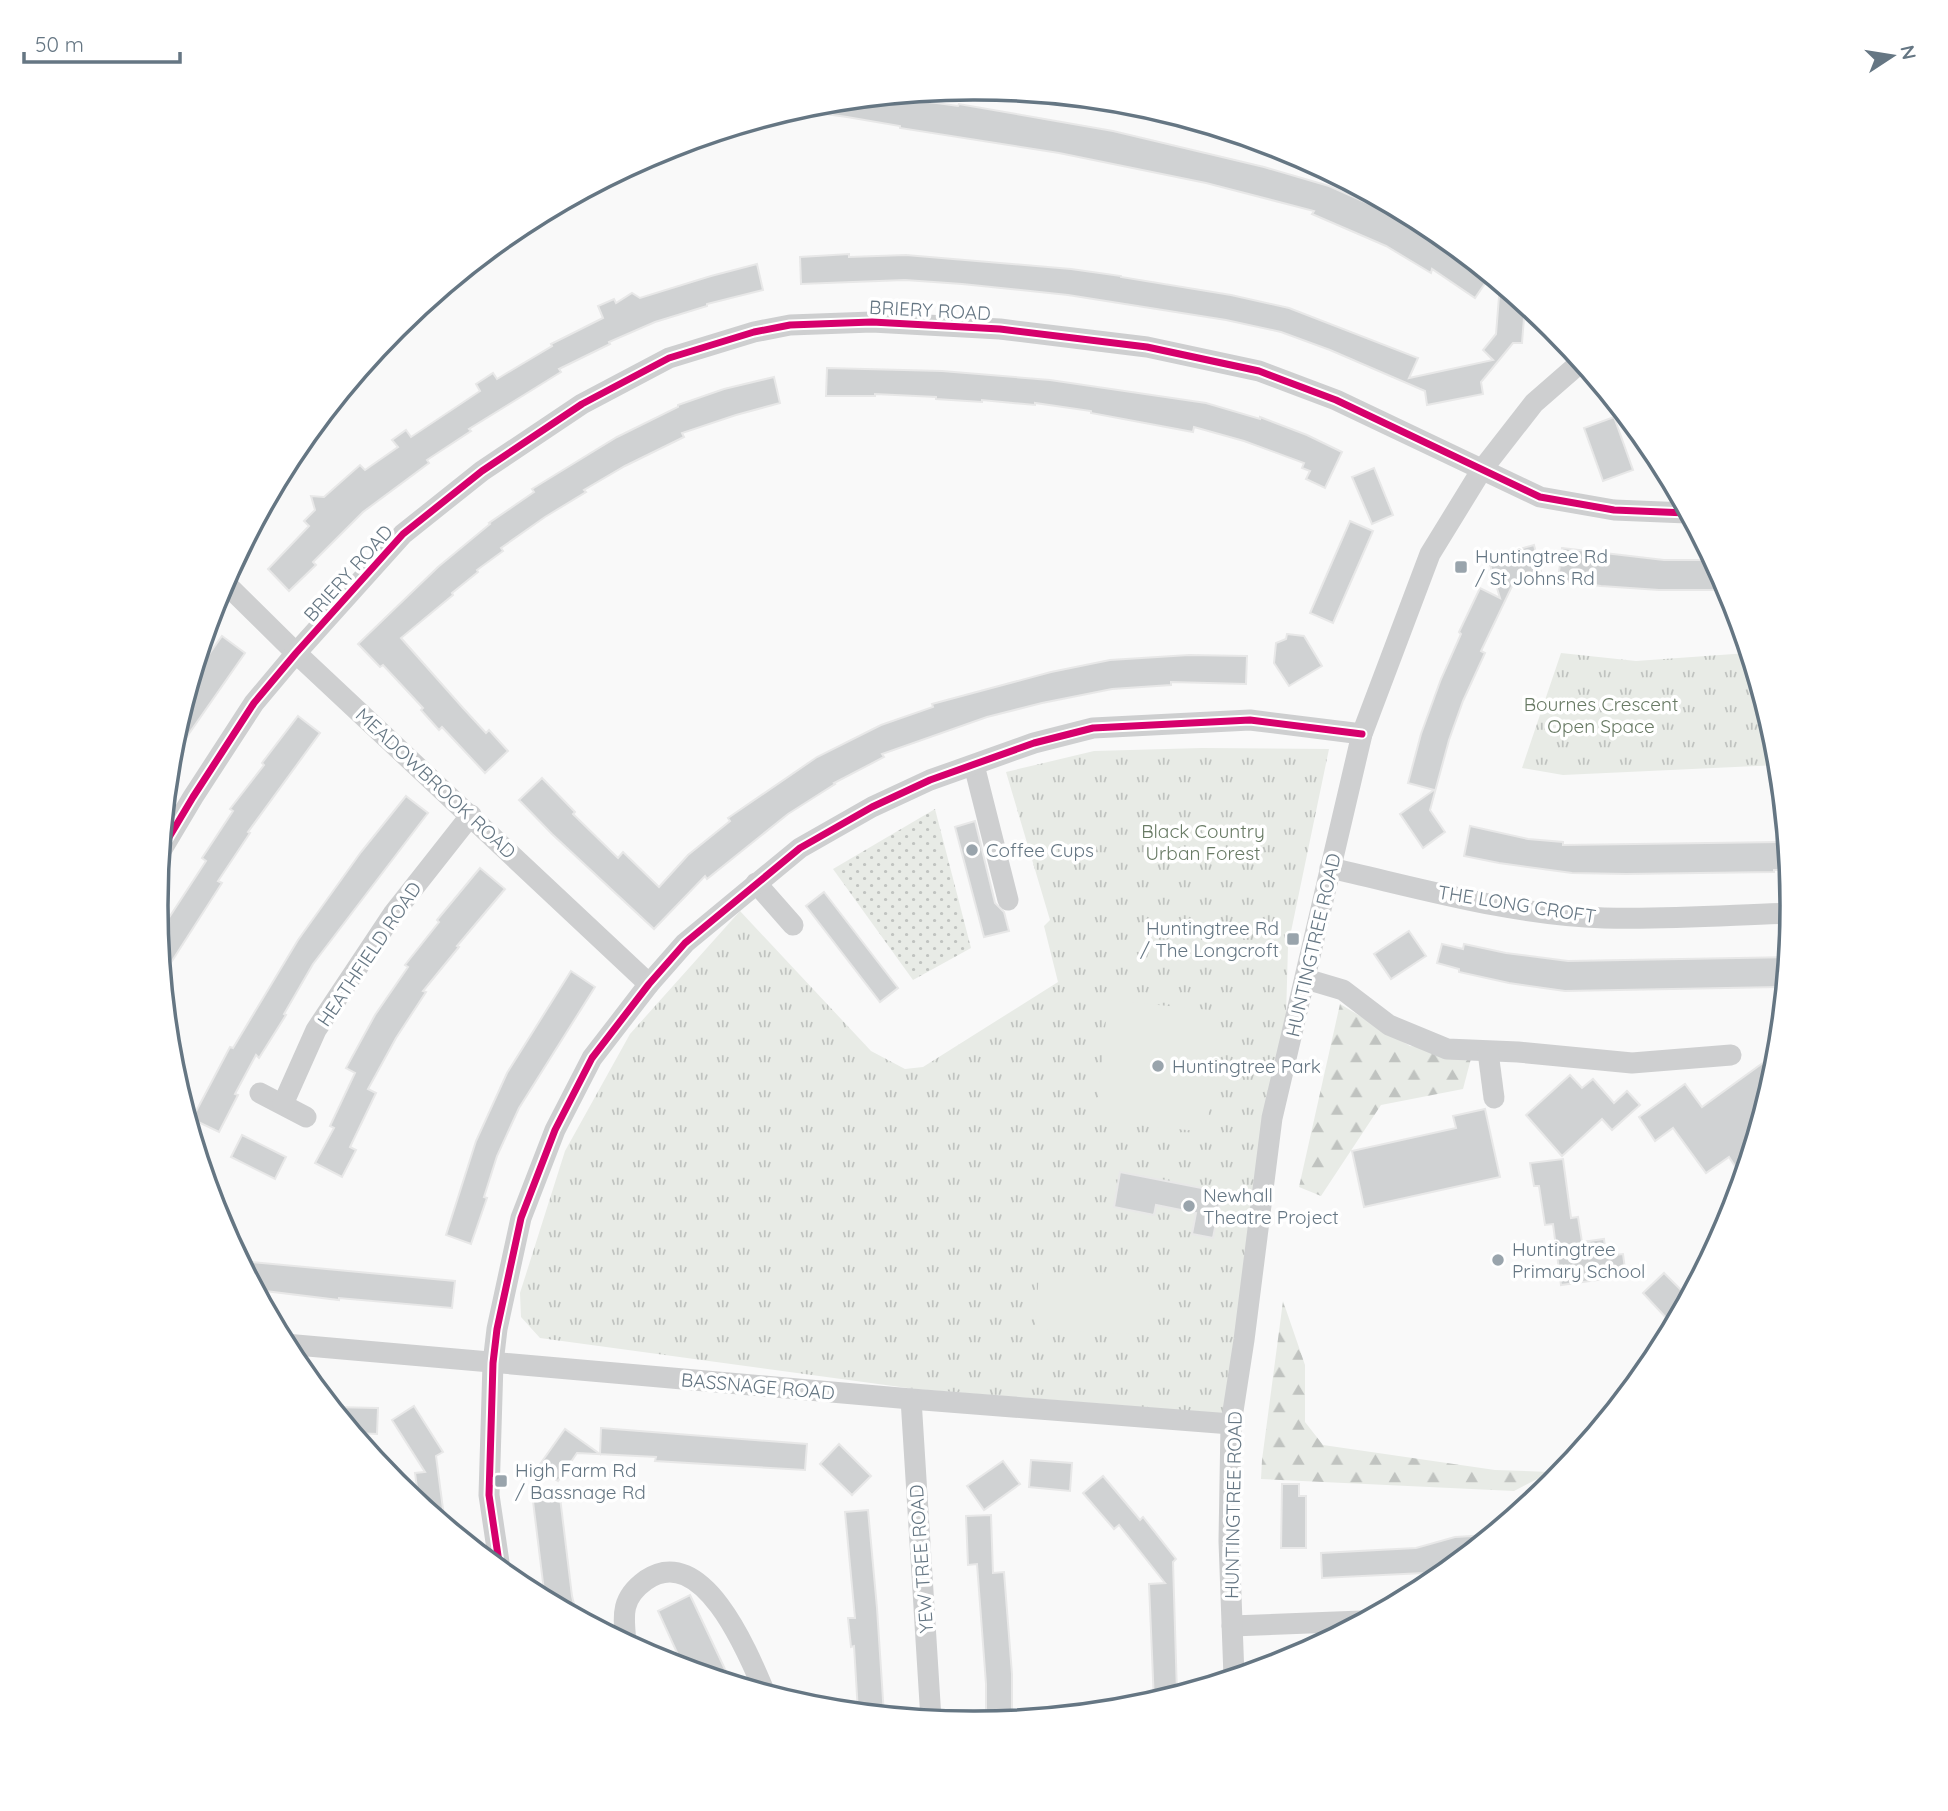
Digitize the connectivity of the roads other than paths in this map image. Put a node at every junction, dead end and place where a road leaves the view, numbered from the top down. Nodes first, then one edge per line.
1 (1574, 368) edge
2 (1481, 471) junction
3 (1677, 513) edge
4 (233, 591) edge
5 (296, 653) junction
6 (1362, 734) junction
7 (974, 765) junction
8 (471, 815) junction
9 (172, 832) edge
10 (1330, 868) junction
11 (756, 883) junction
12 (1008, 900) dead end
13 (1780, 913) edge
14 (793, 925) dead end
15 (1306, 979) junction
16 (649, 984) junction
17 (1488, 1052) junction
18 (1731, 1055) dead end
19 (260, 1093) dead end
20 (1494, 1098) dead end
21 (283, 1104) junction
22 (306, 1117) dead end
23 (299, 1345) edge
24 (493, 1363) junction
25 (911, 1399) junction
26 (1231, 1424) junction
27 (498, 1555) edge
28 (1342, 1622) edge
29 (1232, 1626) junction
30 (625, 1631) edge
31 (1234, 1668) edge
32 (761, 1683) edge
33 (930, 1710) edge

1 - 2 street, HUNTINGTREE ROAD
2 - 3 street, BRIERY ROAD
2 - 5 street, BRIERY ROAD
2 - 6 street, HUNTINGTREE ROAD
4 - 5 street, MEADOWBROOK ROAD
5 - 8 street, MEADOWBROOK ROAD
5 - 9 street, BRIERY ROAD
6 - 7 street
6 - 10 street, HUNTINGTREE ROAD
7 - 11 street
7 - 12 street
8 - 16 street, MEADOWBROOK ROAD
8 - 21 street, HEATHFIELD ROAD
10 - 13 street, THE LONG CROFT
10 - 15 street, HUNTINGTREE ROAD
11 - 14 street
11 - 16 street
15 - 17 street
15 - 26 street, HUNTINGTREE ROAD
16 - 24 street
17 - 18 street
17 - 20 street
19 - 21 street
21 - 22 street
23 - 24 street, BASSNAGE ROAD
24 - 25 street, BASSNAGE ROAD
24 - 27 street
25 - 26 street, BASSNAGE ROAD
25 - 33 street, YEW TREE ROAD
26 - 29 street, HUNTINGTREE ROAD
28 - 29 street
29 - 31 street, HUNTINGTREE ROAD
30 - 32 street

